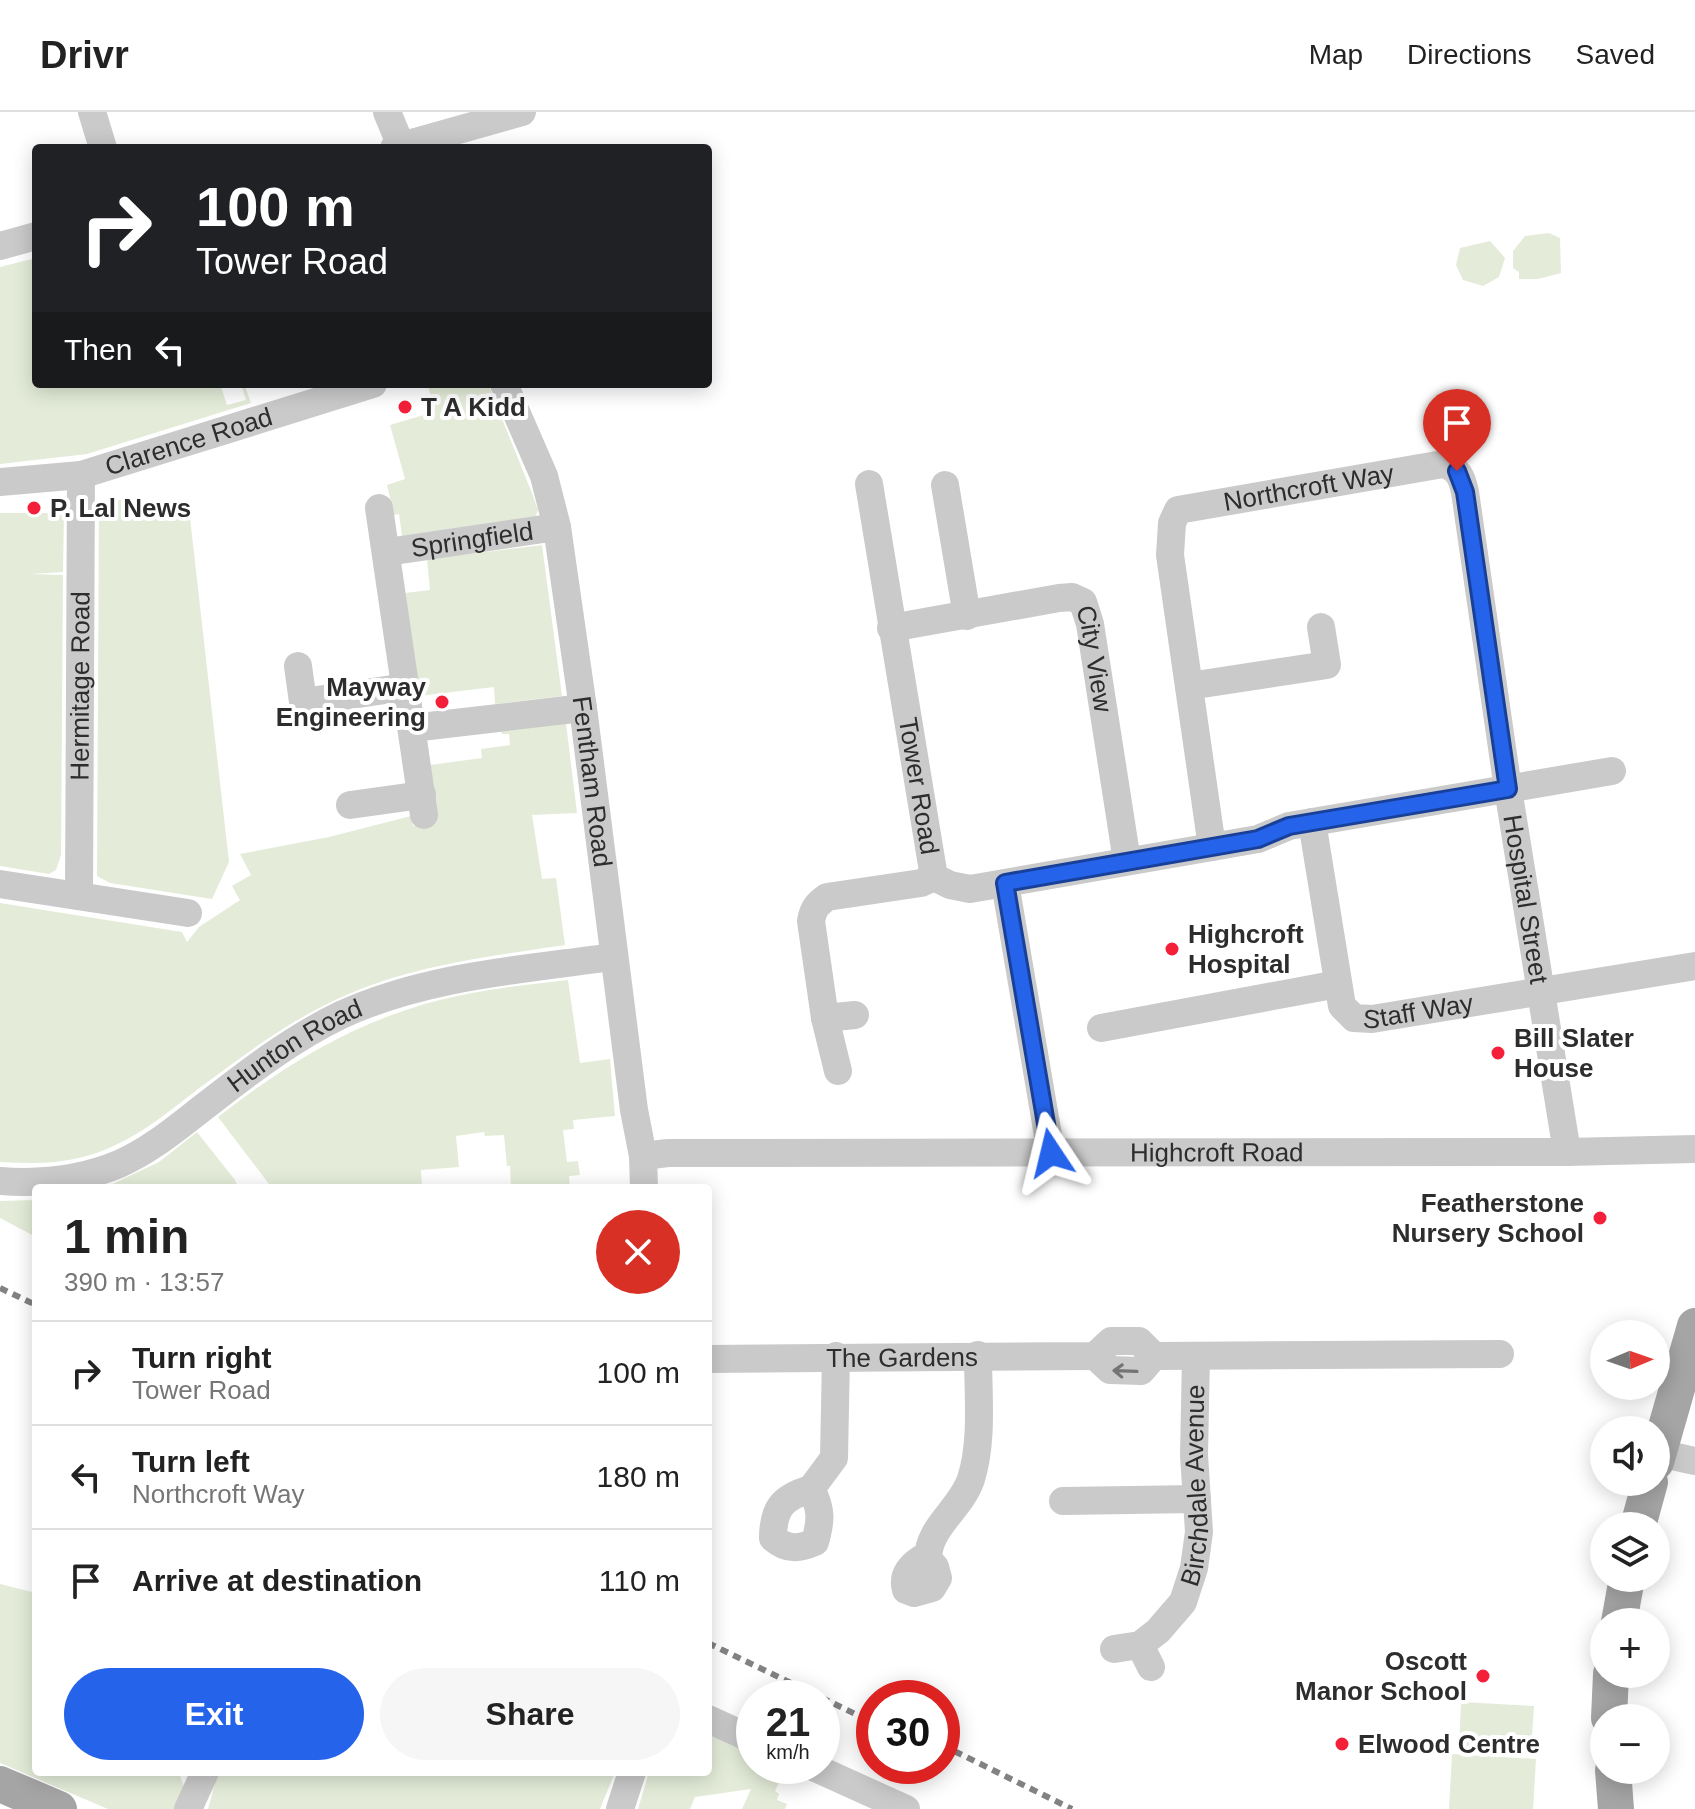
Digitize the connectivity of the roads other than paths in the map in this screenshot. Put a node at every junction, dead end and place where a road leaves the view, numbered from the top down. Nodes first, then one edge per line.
1 (92, 112) edge
2 (387, 112) edge
3 (522, 112) edge
4 (102, 144) edge
5 (398, 144) edge
6 (410, 144) edge
7 (32, 237) edge
8 (0, 246) edge
9 (360, 388) edge
10 (506, 388) edge
11 (81, 475) junction
12 (0, 482) edge
13 (869, 484) dead end
14 (945, 485) dead end
15 (379, 508) dead end
16 (557, 527) junction
17 (387, 552) junction
18 (967, 616) junction
19 (1321, 627) dead end
20 (891, 628) junction
21 (298, 666) dead end
22 (1189, 686) junction
23 (406, 687) junction
24 (583, 708) junction
25 (412, 728) junction
26 (1612, 771) dead end
27 (1508, 789) junction
28 (350, 805) dead end
29 (1312, 822) junction
30 (1212, 847) junction
31 (1127, 861) junction
32 (934, 877) junction
33 (1005, 883) junction
34 (0, 884) edge
35 (79, 896) junction
36 (188, 913) dead end
37 (612, 957) junction
38 (1695, 966) edge
39 (1338, 984) junction
40 (1540, 990) junction
41 (855, 1015) dead end
42 (825, 1018) junction
43 (1101, 1028) dead end
44 (838, 1071) dead end
45 (1695, 1149) edge
46 (1567, 1152) junction
47 (1051, 1153) junction
48 (643, 1156) junction
49 (0, 1181) edge
50 (644, 1184) edge
51 (1695, 1326) edge
52 (1500, 1354) dead end
53 (978, 1355) junction
54 (836, 1356) junction
55 (1196, 1356) junction
56 (712, 1359) edge
57 (1669, 1416) edge
58 (1695, 1461) edge
59 (1670, 1464) edge
60 (811, 1489) dead end
61 (1197, 1499) junction
62 (1063, 1502) dead end
63 (928, 1559) dead end
64 (1135, 1654) dead end
65 (712, 1721) edge
66 (736, 1732) edge
67 (203, 1776) edge
68 (631, 1776) edge
69 (840, 1779) edge
70 (0, 1784) edge
71 (1614, 1784) edge
72 (59, 1809) edge
73 (188, 1809) edge
74 (620, 1809) edge
75 (906, 1809) edge
76 (1616, 1809) edge

1 - 4 street
2 - 5 street
3 - 6 street
7 - 8 street
9 - 11 street, Clarence Road
10 - 16 street, Fentham Road
11 - 12 street, Clarence Road
11 - 35 street, Hermitage Road
13 - 20 street, Tower Road
14 - 18 street
15 - 17 street, Springfield
16 - 17 street, Springfield
16 - 24 street, Fentham Road
17 - 23 street, Springfield
18 - 20 street, City View
18 - 31 street, City View
19 - 22 street
20 - 32 street, Tower Road
21 - 23 street
22 - 27 street, Northcroft Way
22 - 30 street, Northcroft Way
23 - 25 street, Springfield
24 - 25 street
24 - 37 street, Fentham Road
25 - 28 street, Springfield
26 - 27 street, Tower Road
27 - 29 street, Tower Road
27 - 40 street, Hospital Street
29 - 30 street, Tower Road
29 - 39 street, Staff Way
30 - 31 street, Tower Road
31 - 33 street, Tower Road
32 - 33 street, Tower Road
32 - 42 street
33 - 47 street
34 - 35 street
35 - 36 street
37 - 48 street, Fentham Road
37 - 49 street, Hunton Road
38 - 40 street, Staff Way
39 - 40 street, Staff Way
39 - 43 street
40 - 46 street, Hospital Street
41 - 42 street
42 - 44 street
45 - 46 street, Highcroft Road
46 - 47 street, Highcroft Road
47 - 48 street, Highcroft Road
48 - 50 street, Fentham Road
51 - 57 main road
52 - 55 street, The Gardens
53 - 54 street, The Gardens
53 - 55 street, The Gardens
53 - 63 street
54 - 56 street, The Gardens
54 - 60 street
55 - 61 street, Birchdale Avenue
58 - 59 street
61 - 62 street
61 - 64 street, Birchdale Avenue
65 - 66 street
67 - 73 street
68 - 74 street
69 - 75 street
70 - 72 main road
71 - 76 main road

